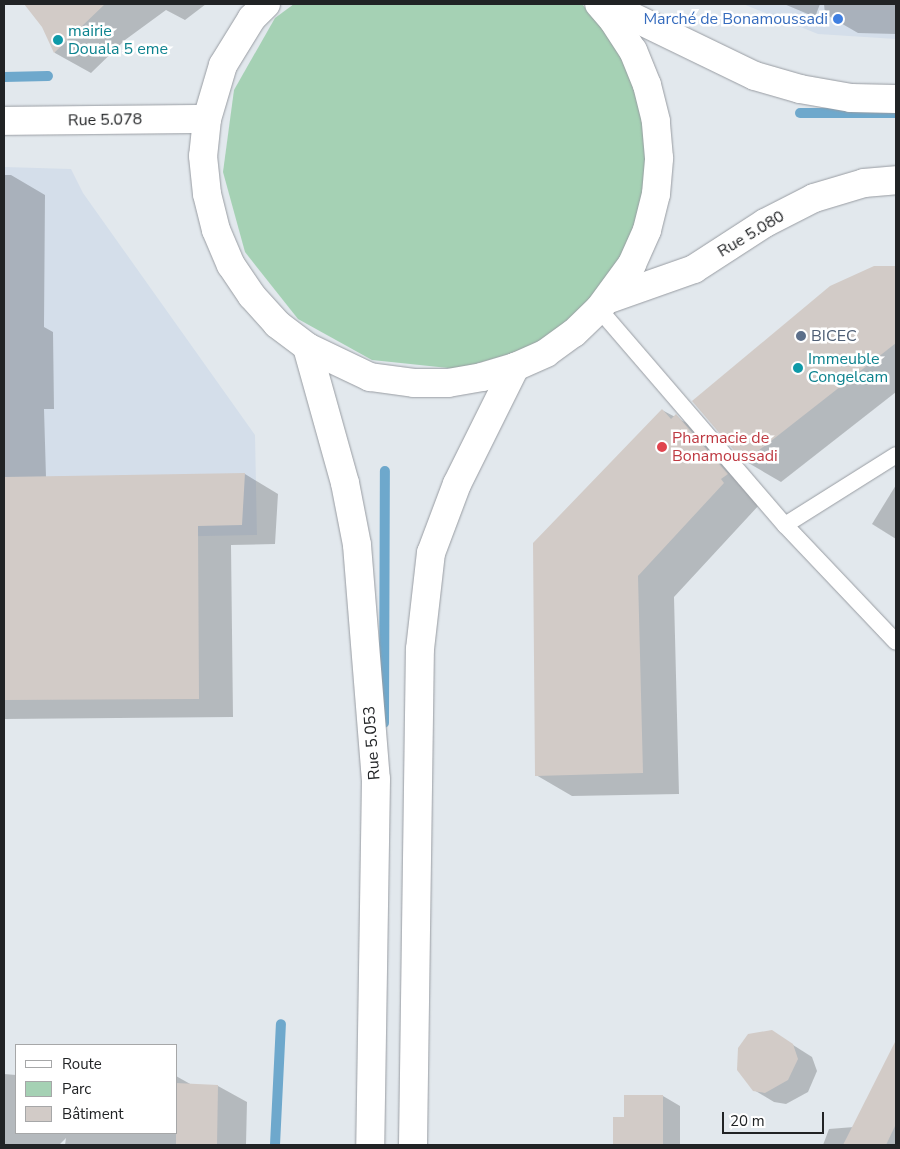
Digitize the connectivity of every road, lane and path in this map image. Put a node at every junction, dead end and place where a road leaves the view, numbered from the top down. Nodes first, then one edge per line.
1 (266, 4) edge
2 (599, 4) edge
3 (606, 4) edge
4 (896, 99) edge
5 (207, 119) junction
6 (4, 121) edge
7 (896, 180) edge
8 (604, 304) junction
9 (307, 347) junction
10 (515, 367) junction
11 (896, 455) edge
12 (785, 525) junction
13 (896, 642) edge
14 (370, 1145) edge
15 (413, 1145) edge

1 - 5 main road
2 - 8 main road
3 - 4 main road
5 - 6 main road, Rue 5.078
5 - 9 main road
7 - 8 main road, Rue 5.080
8 - 10 main road
8 - 12 lane
9 - 10 main road
9 - 14 main road, Rue 5.053
10 - 15 main road
11 - 12 lane
12 - 13 lane

